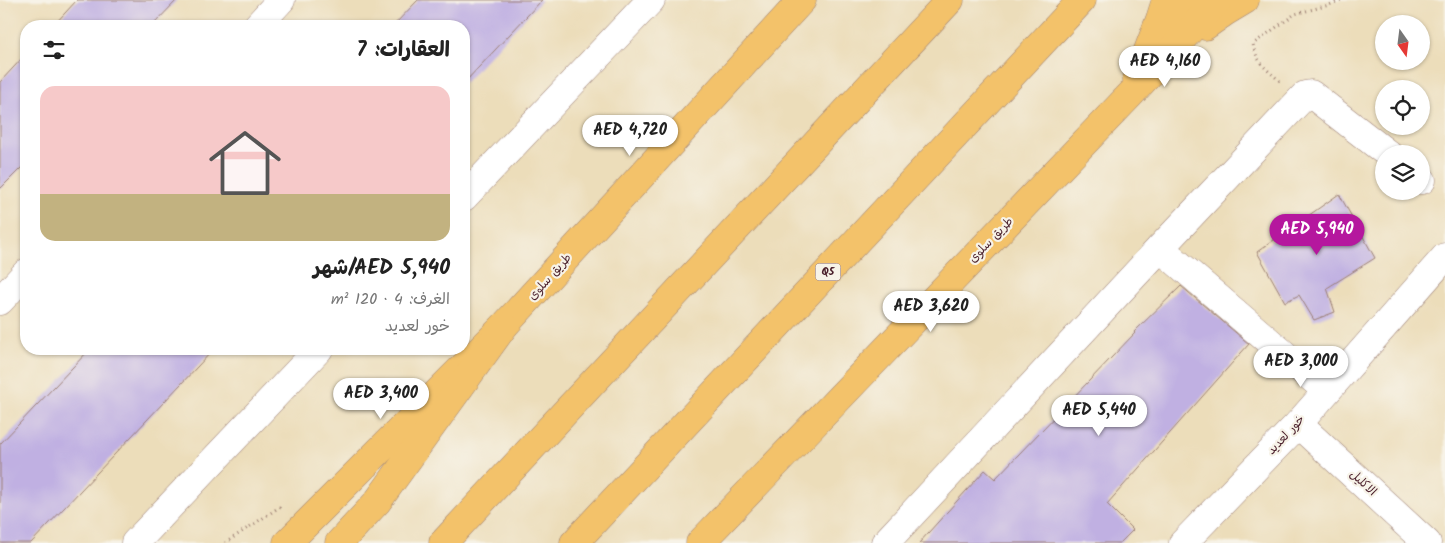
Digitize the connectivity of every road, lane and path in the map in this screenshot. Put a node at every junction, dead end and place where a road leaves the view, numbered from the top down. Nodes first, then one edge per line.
1 (281, 0) edge
2 (651, 0) edge
3 (950, 0) edge
4 (1082, 0) edge
5 (1166, 0) edge
6 (1188, 0) edge
7 (1218, 0) edge
8 (1245, 0) edge
9 (1341, 0) edge
10 (794, 5) edge
11 (263, 20) edge
12 (1168, 54) junction
13 (1131, 94) junction
14 (1296, 104) junction
15 (1376, 145) edge
16 (470, 191) edge
17 (1160, 248) junction
18 (1445, 257) edge
19 (20, 279) edge
20 (0, 301) edge
21 (504, 326) junction
22 (313, 355) edge
23 (1327, 391) junction
24 (1298, 424) junction
25 (135, 543) edge
26 (287, 543) edge
27 (339, 543) edge
28 (444, 543) edge
29 (574, 543) edge
30 (700, 543) edge
31 (885, 543) edge
32 (1183, 543) edge
33 (1427, 543) edge

1 - 11 street
2 - 16 street
3 - 28 main road
4 - 29 main road, Q5
5 - 13 main road
6 - 12 main road
7 - 12 main road, طريق سلوى
8 - 12 main road
9 - 14 path
10 - 21 main road, طريق سلوى
12 - 13 main road, طريق سلوى
13 - 30 main road, طريق سلوى
14 - 15 street
14 - 17 street
17 - 23 street
17 - 31 street
18 - 23 street, خور لعديد
19 - 20 street
21 - 26 main road, طريق سلوى
21 - 27 main road
22 - 25 street
23 - 24 street, خور لعديد
24 - 32 street, خور لعديد
24 - 33 street, الاكليل

